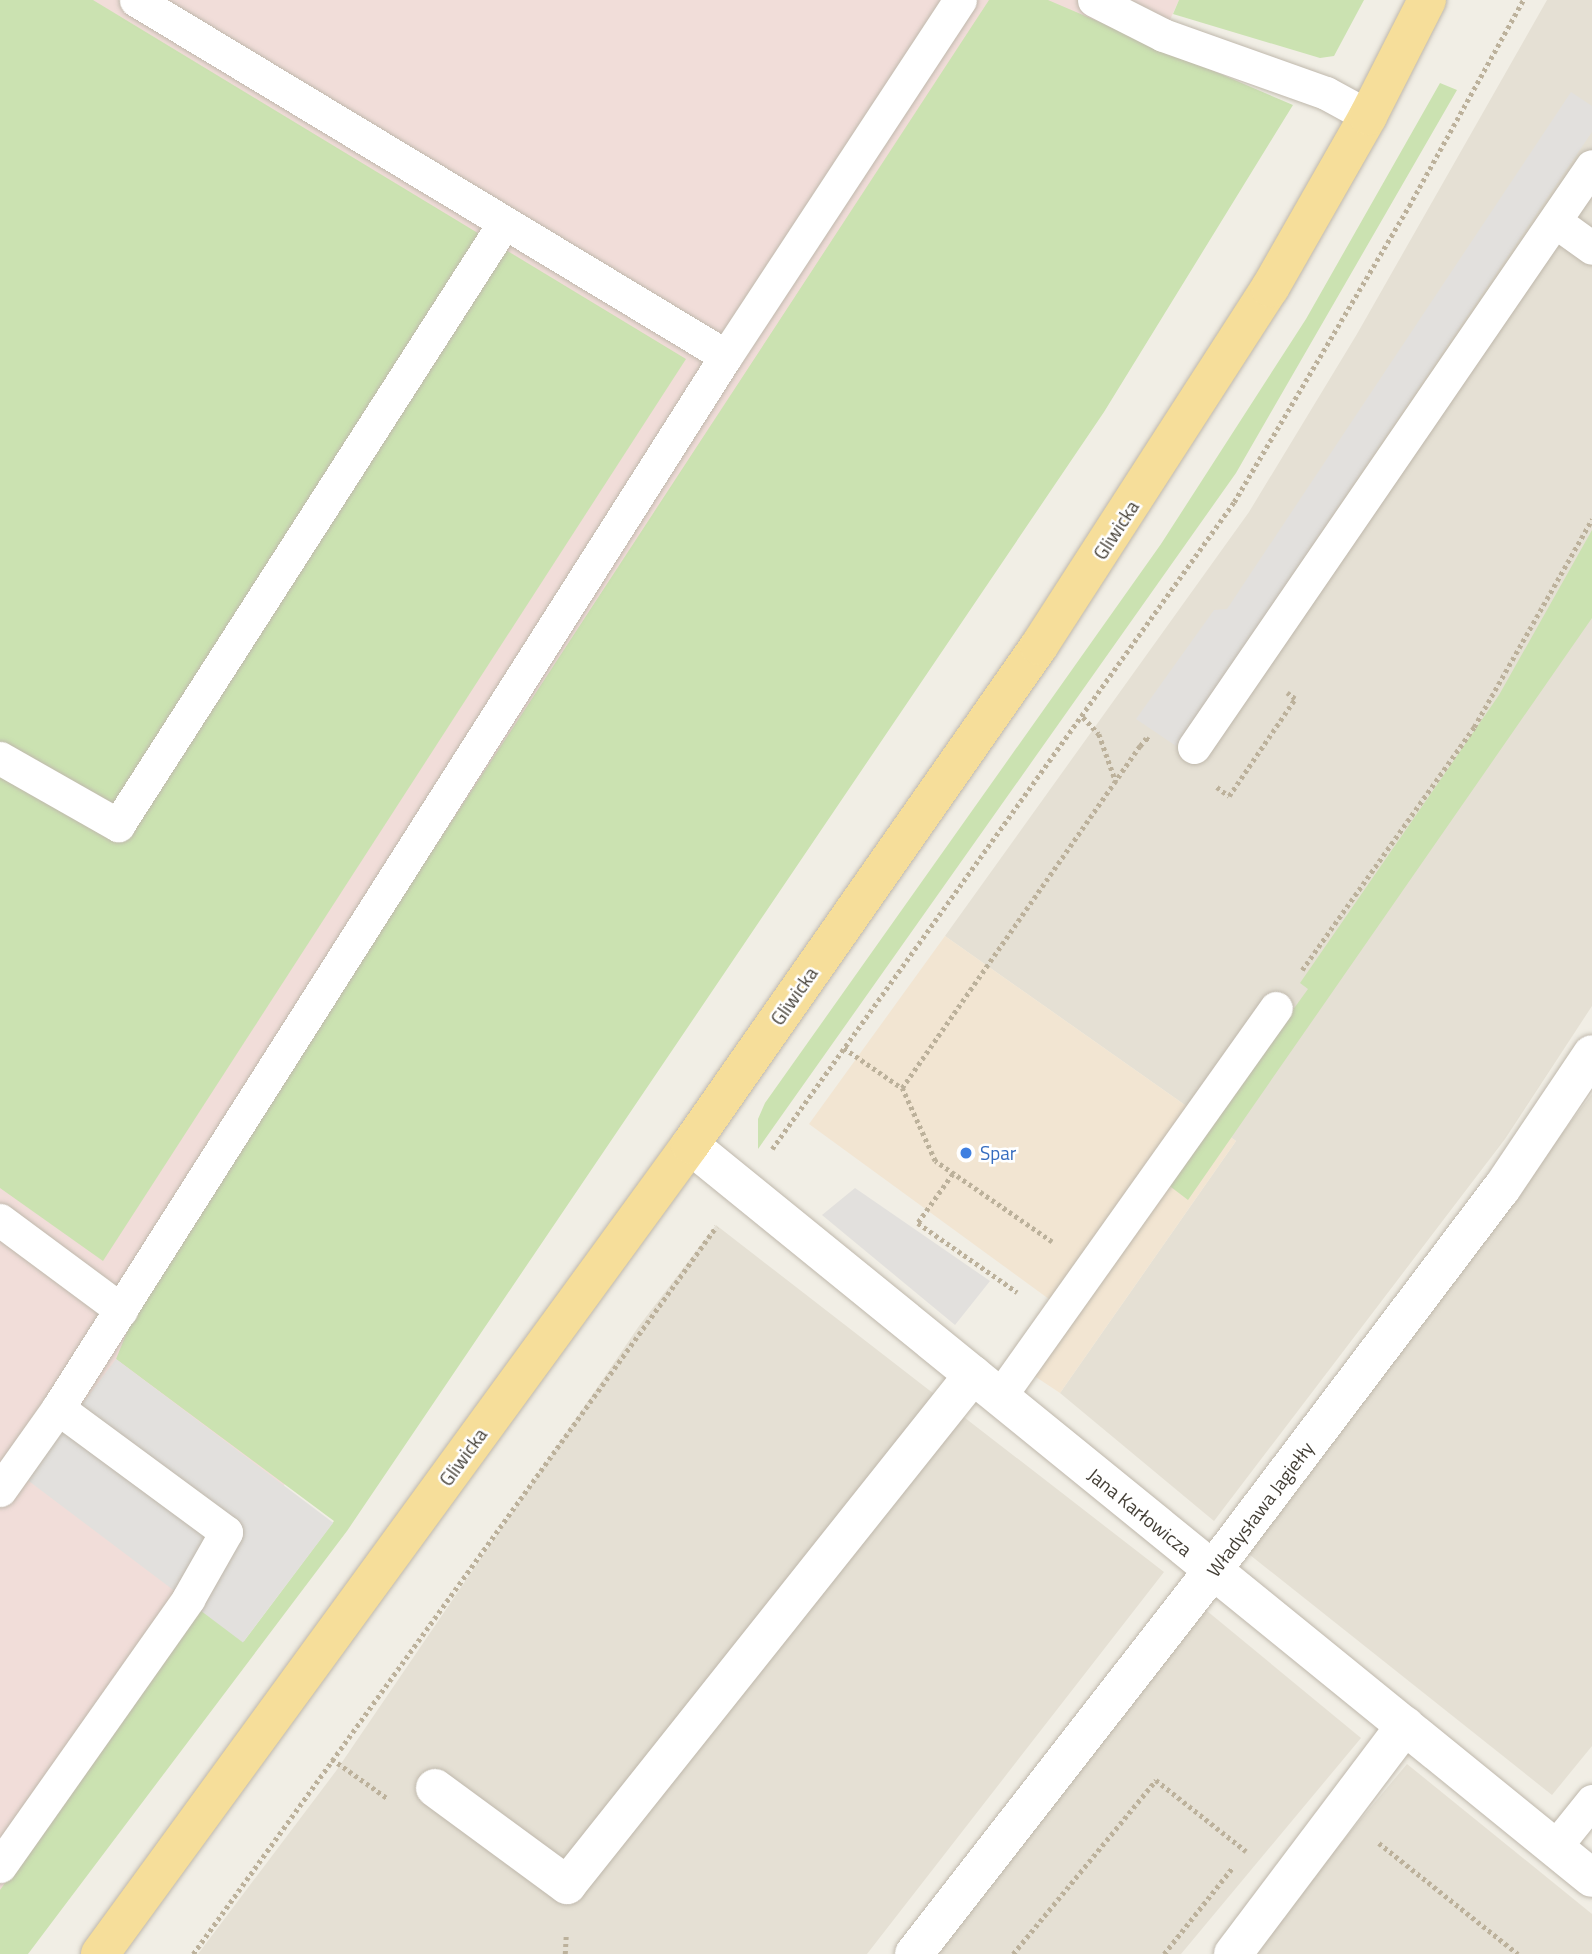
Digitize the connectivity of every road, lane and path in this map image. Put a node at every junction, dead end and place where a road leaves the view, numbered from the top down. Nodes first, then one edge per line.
1 (136, 0) edge
2 (960, 0) edge
3 (1094, 0) edge
4 (1427, 0) edge
5 (1523, 0) edge
6 (1368, 116) junction
7 (1592, 166) edge
8 (1556, 222) junction
9 (504, 223) junction
10 (1592, 248) edge
11 (726, 356) junction
12 (1592, 519) edge
13 (1083, 718) junction
14 (1140, 746) dead end
15 (1194, 747) dead end
16 (0, 758) edge
17 (1116, 782) junction
18 (1319, 946) dead end
19 (1276, 1008) dead end
20 (844, 1048) junction
21 (1592, 1054) edge
22 (902, 1088) junction
23 (690, 1145) junction
24 (953, 1174) junction
25 (746, 1187) junction
26 (0, 1220) edge
27 (1055, 1244) dead end
28 (121, 1310) junction
29 (1054, 1321) junction
30 (987, 1386) junction
31 (58, 1408) junction
32 (0, 1490) edge
33 (1213, 1571) junction
34 (1405, 1726) junction
35 (332, 1759) junction
36 (435, 1788) joint
37 (1592, 1801) edge
38 (1341, 1812) junction
39 (1555, 1847) junction
40 (1246, 1851) dead end
41 (1234, 1865) dead end
42 (0, 1866) edge
43 (1592, 1878) edge
44 (100, 1954) edge
45 (193, 1954) edge
46 (914, 1954) edge
47 (1013, 1954) edge
48 (1164, 1954) edge
49 (1233, 1954) edge
50 (1518, 1954) edge

1 - 9 lane
2 - 11 lane
3 - 6 lane
4 - 6 main road, Gliwicka
5 - 13 path
6 - 23 main road, Gliwicka
7 - 8 lane
8 - 10 lane
8 - 15 lane
9 - 11 lane
9 - 16 lane
11 - 28 lane
12 - 18 path
13 - 17 path
13 - 20 path
14 - 17 path
17 - 22 path
19 - 29 lane
20 - 22 path
20 - 25 path
21 - 33 street, Władysława Jagiełły
22 - 24 path
23 - 25 street, Jana Karłowicza
23 - 44 main road, Gliwicka
24 - 27 path
24 - 29 path
25 - 30 street, Jana Karłowicza
25 - 35 path
26 - 28 lane
28 - 31 lane
29 - 30 lane
30 - 33 street, Jana Karłowicza
30 - 36 street
31 - 32 lane
31 - 42 lane
33 - 34 street, Jana Karłowicza
33 - 46 street, Władysława Jagiełły
34 - 38 street
34 - 39 street, Jana Karłowicza
35 - 36 path
35 - 45 path
37 - 39 lane
38 - 49 street
38 - 50 path
39 - 43 street, Jana Karłowicza
40 - 47 path
41 - 48 path

